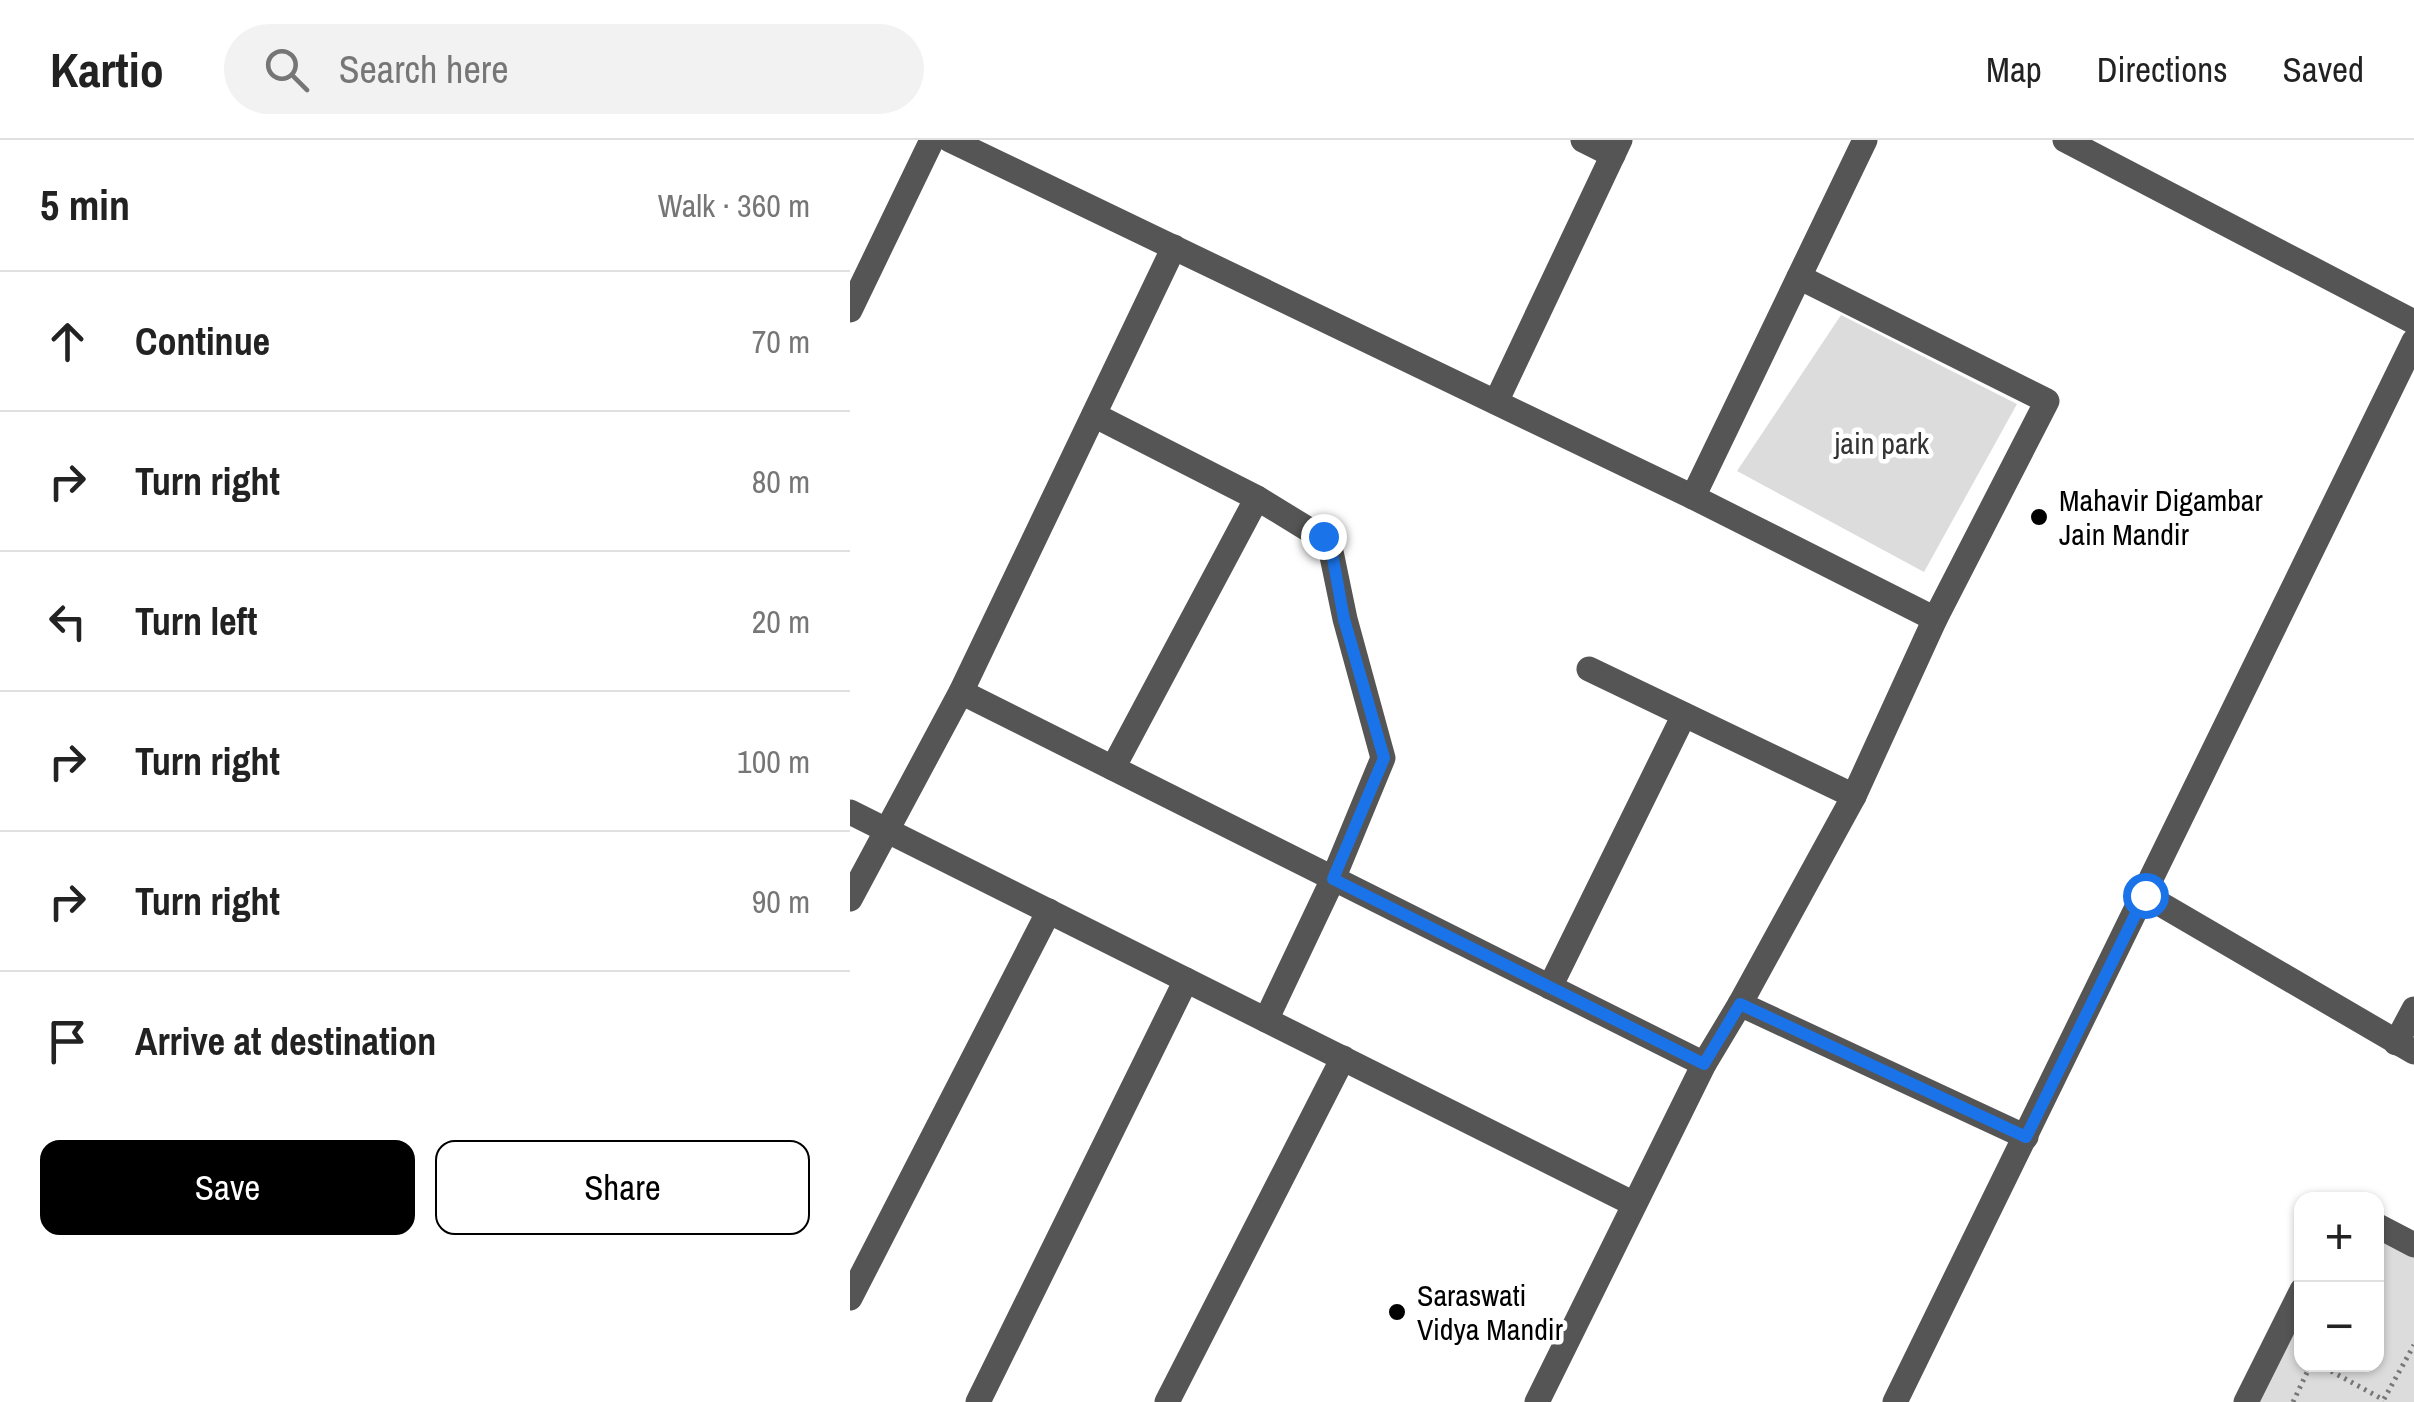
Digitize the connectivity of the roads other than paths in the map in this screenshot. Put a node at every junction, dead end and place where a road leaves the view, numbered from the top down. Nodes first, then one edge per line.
1 (932, 140) edge
2 (950, 140) edge
3 (1583, 140) edge
4 (1865, 140) edge
5 (2065, 140) edge
6 (1616, 148) edge
7 (1174, 248) junction
8 (1798, 277) junction
9 (850, 310) edge
10 (2414, 322) edge
11 (2414, 341) edge
12 (1496, 402) junction
13 (1094, 414) junction
14 (1693, 497) junction
15 (1257, 498) junction
16 (1935, 619) junction
17 (1590, 670) dead end
18 (961, 692) junction
19 (1684, 715) junction
20 (1113, 768) junction
21 (1854, 796) junction
22 (850, 812) edge
23 (886, 830) junction
24 (1333, 879) junction
25 (2145, 895) junction
26 (850, 899) edge
27 (1050, 911) junction
28 (1186, 980) junction
29 (1550, 987) junction
30 (1740, 1004) junction
31 (2414, 1008) edge
32 (1266, 1020) junction
33 (2405, 1047) edge
34 (1343, 1058) junction
35 (1704, 1064) junction
36 (2026, 1137) junction
37 (1634, 1204) junction
38 (2384, 1229) edge
39 (2414, 1245) edge
40 (850, 1298) edge
41 (2294, 1306) edge
42 (978, 1402) edge
43 (1167, 1402) edge
44 (1536, 1402) edge
45 (1895, 1402) edge
46 (2246, 1402) edge

1 - 9 street
2 - 7 street
3 - 6 street
4 - 8 street
5 - 10 street
6 - 12 street
7 - 12 street
7 - 13 street
8 - 14 street
8 - 16 street
11 - 25 street
12 - 14 street
13 - 15 street
13 - 18 street
14 - 16 street
15 - 20 street
15 - 24 street
16 - 21 street
17 - 19 street
18 - 20 street
18 - 23 street
19 - 21 street
19 - 29 street
20 - 24 street
21 - 30 street
22 - 23 street
23 - 26 street
23 - 27 street
24 - 29 street
24 - 32 street
25 - 33 street
25 - 36 street
27 - 28 street
27 - 40 street
28 - 32 street
28 - 42 street
29 - 35 street
30 - 35 street
30 - 36 street
31 - 33 street
32 - 34 street
34 - 37 street
34 - 43 street
35 - 37 street
36 - 45 street
37 - 44 street
38 - 39 street
41 - 46 street

